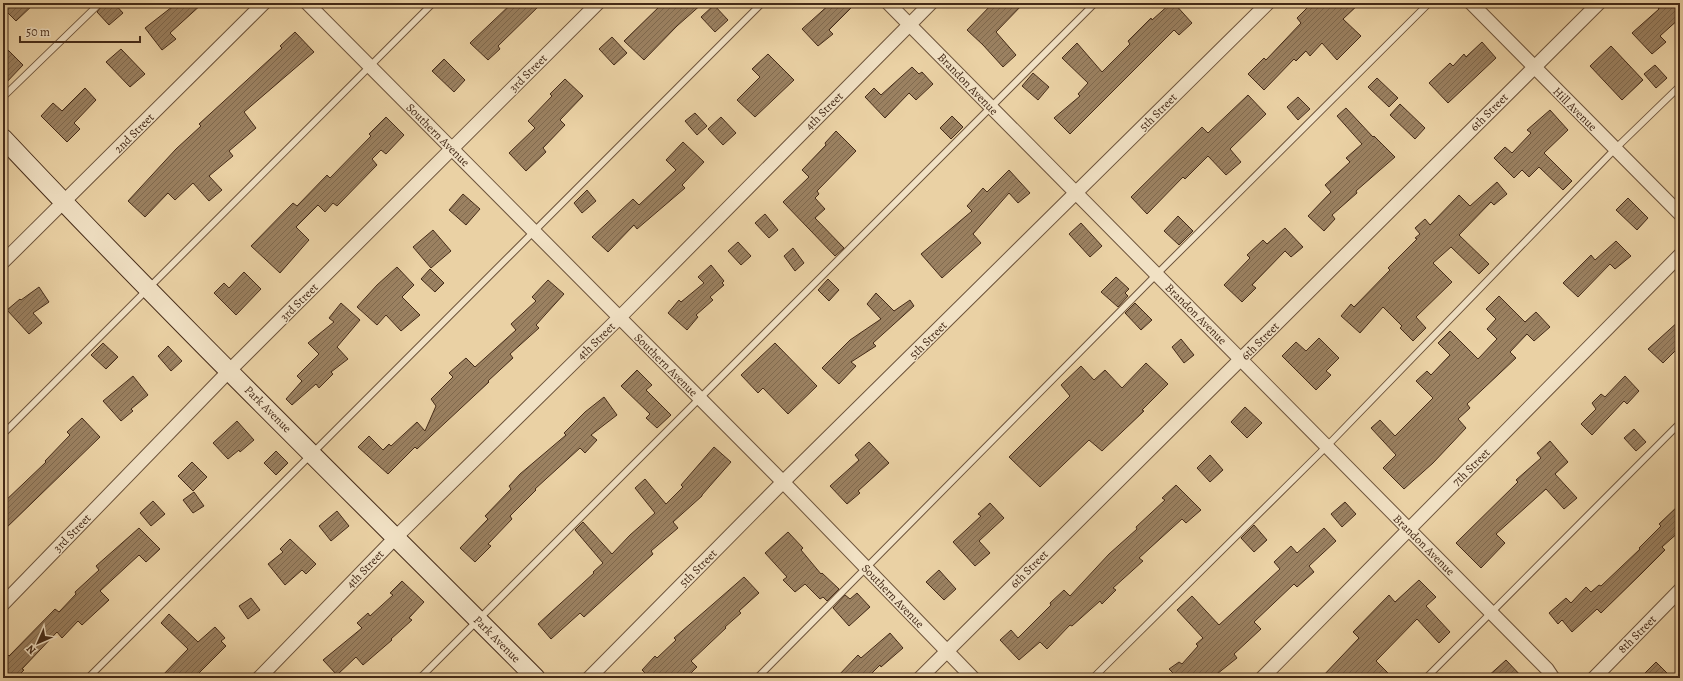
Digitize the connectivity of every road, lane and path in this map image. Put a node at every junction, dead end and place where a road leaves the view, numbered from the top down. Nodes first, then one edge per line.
1 (100, 3) edge
2 (264, 3) edge
3 (307, 3) edge
4 (433, 3) edge
5 (598, 3) edge
6 (762, 3) edge
7 (888, 3) edge
8 (931, 3) edge
9 (1095, 3) edge
10 (1268, 3) edge
11 (1429, 3) edge
12 (1471, 3) edge
13 (1599, 3) edge
14 (910, 24) junction
15 (370, 66) junction
16 (1534, 68) junction
17 (1680, 86) edge
18 (3, 97) edge
19 (991, 107) junction
20 (3, 138) edge
21 (1615, 149) junction
22 (451, 150) junction
23 (1076, 194) junction
24 (64, 202) junction
25 (1680, 214) edge
26 (534, 232) junction
27 (1680, 255) edge
28 (3, 262) edge
29 (1157, 274) junction
30 (148, 288) junction
31 (619, 318) junction
32 (1241, 359) junction
33 (229, 370) junction
34 (700, 399) junction
35 (1680, 422) edge
36 (3, 434) edge
37 (1327, 446) junction
38 (312, 453) junction
39 (783, 482) junction
40 (1409, 529) junction
41 (396, 537) junction
42 (866, 569) junction
43 (1680, 590) edge
44 (3, 604) edge
45 (1491, 613) junction
46 (478, 620) junction
47 (946, 651) junction
48 (88, 678) edge
49 (259, 678) edge
50 (420, 678) edge
51 (536, 678) edge
52 (589, 678) edge
53 (757, 678) edge
54 (920, 678) edge
55 (973, 678) edge
56 (1093, 678) edge
57 (1262, 678) edge
58 (1426, 678) edge
59 (1553, 678) edge
60 (1594, 678) edge

1 - 18 lane
2 - 24 street, 2nd Street
3 - 15 street, Southern Avenue
4 - 15 lane
5 - 22 street, 3rd Street
6 - 26 lane
7 - 14 street, Brandon Avenue
8 - 14 street, 4th Street
9 - 19 lane
10 - 23 street, 5th Street
11 - 29 lane
12 - 16 street, Hill Avenue
13 - 16 street, 6th Street
14 - 19 street, Brandon Avenue
14 - 31 street, 4th Street
15 - 22 street, Southern Avenue
15 - 30 lane
16 - 21 street, Hill Avenue
16 - 32 street, 6th Street
17 - 21 lane
19 - 23 street, Brandon Avenue
19 - 34 lane
20 - 24 street, Park Avenue
21 - 25 street, Hill Avenue
21 - 37 lane
22 - 26 street, Southern Avenue
22 - 33 street, 3rd Street
23 - 29 street, Brandon Avenue
23 - 39 street, 5th Street
24 - 28 street, 2nd Street
24 - 30 street, Park Avenue
26 - 31 street, Southern Avenue
26 - 38 lane
27 - 40 street, 7th Street
29 - 32 street, Brandon Avenue
29 - 42 lane
30 - 33 street, Park Avenue
30 - 36 lane
31 - 34 street, Southern Avenue
31 - 41 street, 4th Street
32 - 37 street, Brandon Avenue
32 - 47 street, 6th Street
33 - 38 street, Park Avenue
33 - 44 street, 3rd Street
34 - 39 street, Southern Avenue
34 - 46 lane
35 - 45 lane
37 - 40 street, Brandon Avenue
37 - 56 lane
38 - 41 street, Park Avenue
38 - 48 lane
39 - 42 street, Southern Avenue
39 - 52 street, 5th Street
40 - 45 street, Brandon Avenue
40 - 57 street, 7th Street
41 - 46 street, Park Avenue
41 - 49 street, 4th Street
42 - 47 street, Southern Avenue
42 - 53 lane
43 - 60 street, 8th Street
45 - 58 lane
45 - 59 street, Brandon Avenue
46 - 50 lane
46 - 51 street, Park Avenue
47 - 54 street, 6th Street
47 - 55 street, Southern Avenue

